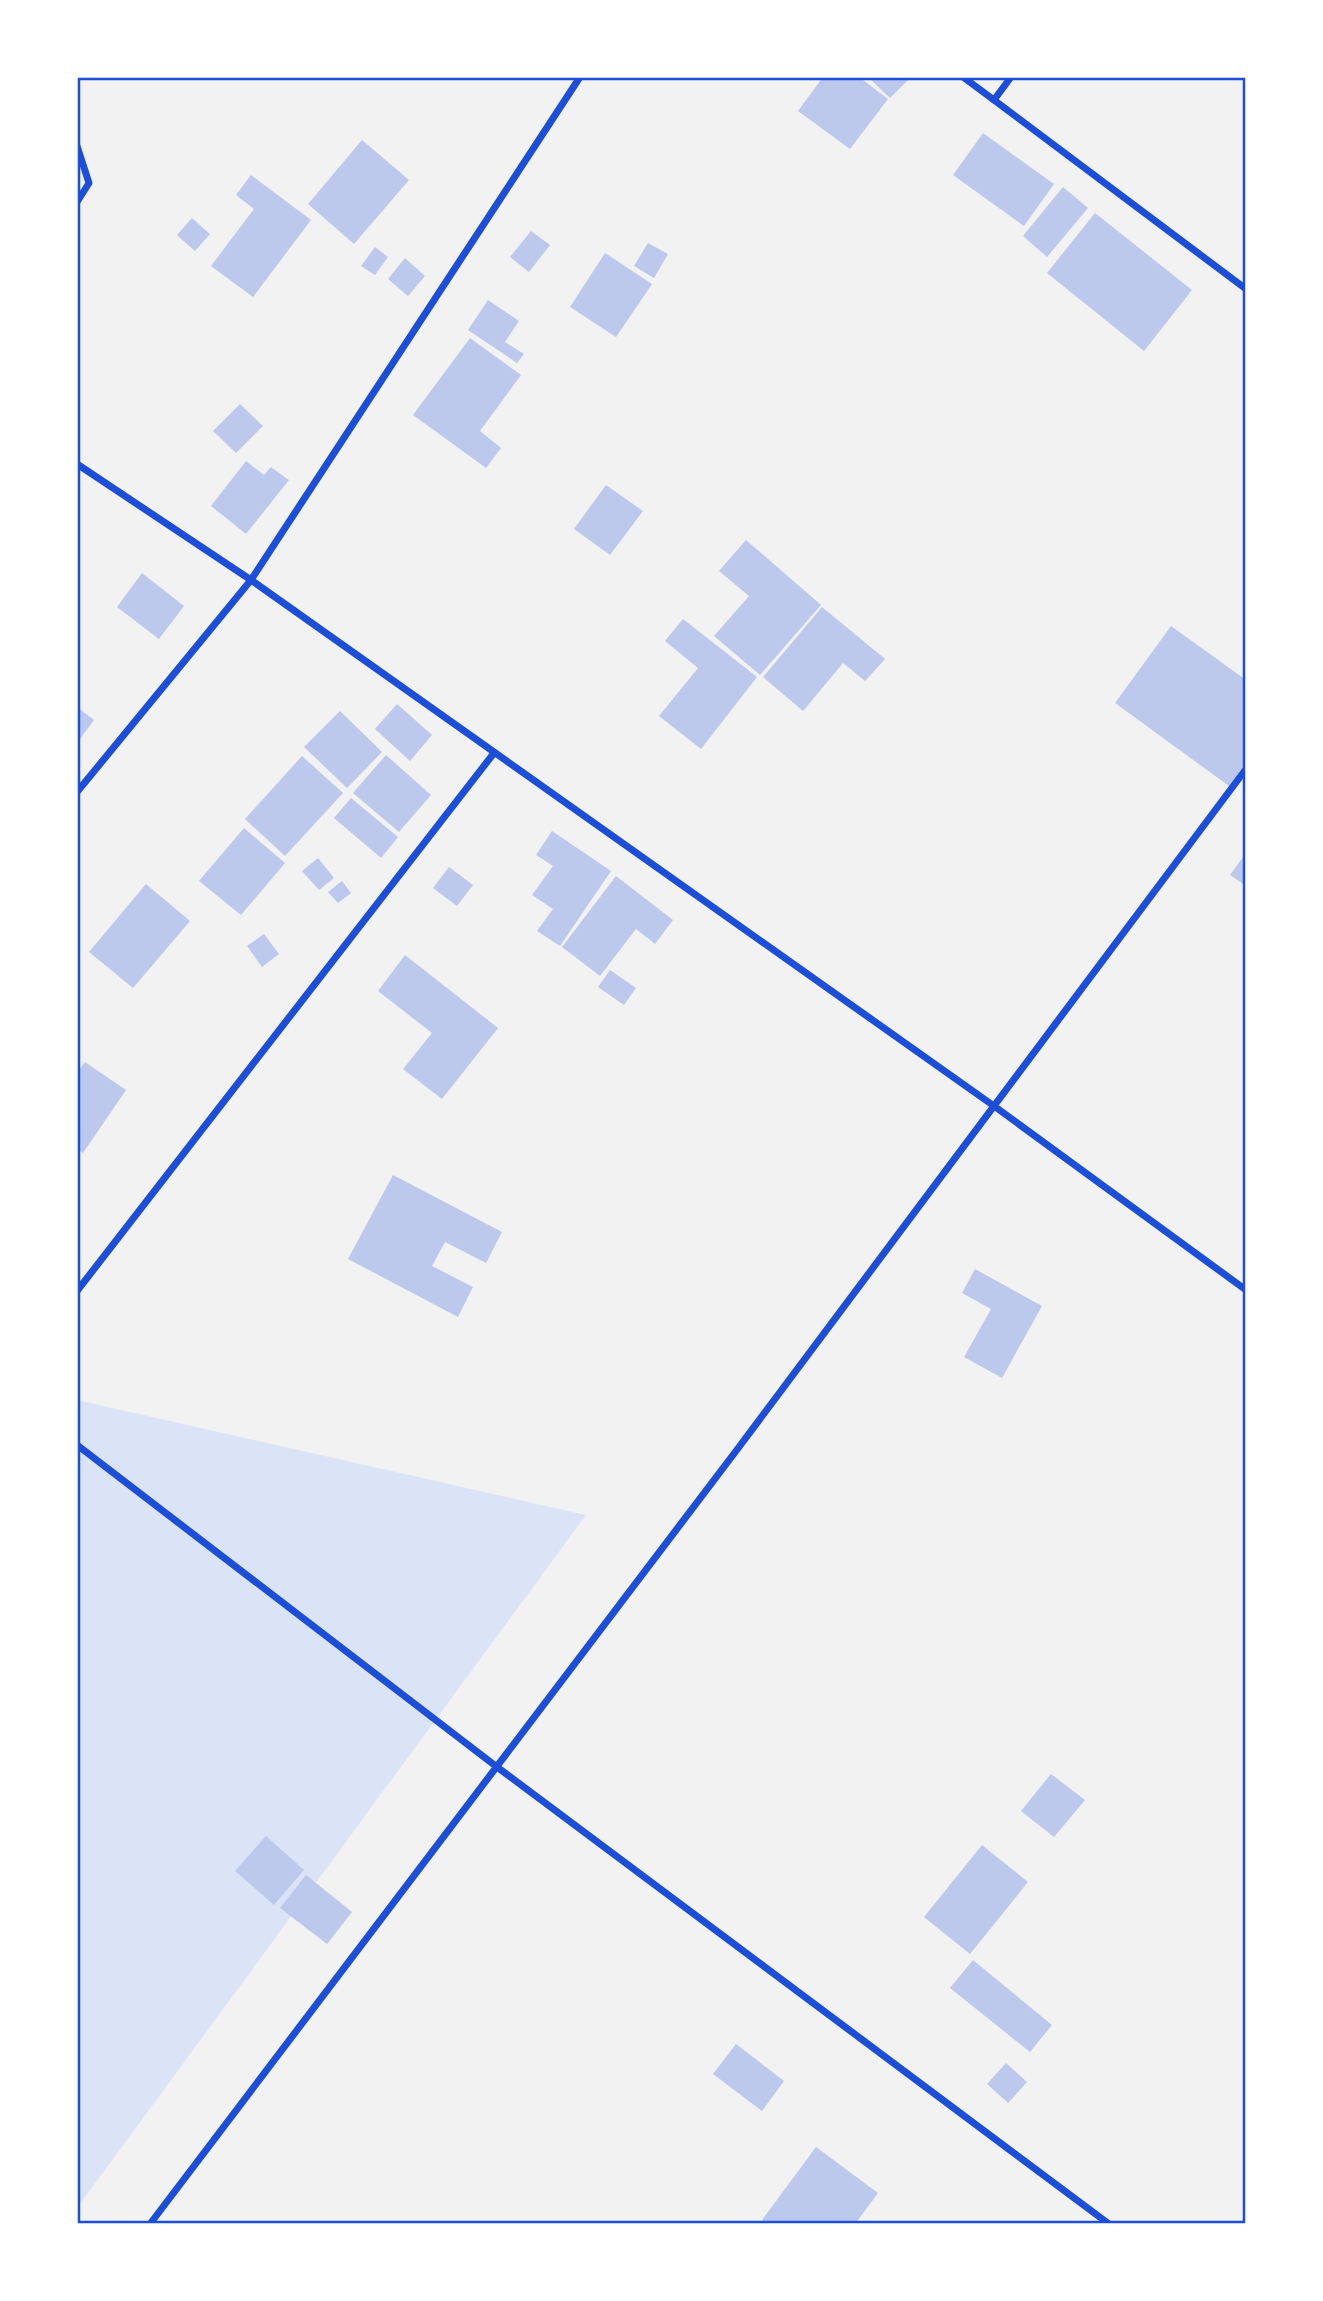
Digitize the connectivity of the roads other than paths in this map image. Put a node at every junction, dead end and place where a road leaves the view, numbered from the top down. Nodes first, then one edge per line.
1 (580, 77) edge
2 (963, 77) edge
3 (1011, 77) edge
4 (994, 100) junction
5 (77, 146) edge
6 (77, 202) edge
7 (1246, 289) edge
8 (77, 464) edge
9 (251, 580) junction
10 (494, 752) junction
11 (1246, 769) edge
12 (77, 792) edge
13 (994, 1106) junction
14 (1246, 1290) edge
15 (77, 1291) edge
16 (77, 1445) edge
17 (497, 1767) junction
18 (150, 2224) edge
19 (1109, 2224) edge

1 - 9 street
2 - 4 street
3 - 4 street
4 - 7 street
5 - 6 street
8 - 9 street
9 - 10 street
9 - 12 street
10 - 13 street
10 - 15 street
11 - 13 street
13 - 14 street
13 - 17 street
16 - 17 street
17 - 18 street
17 - 19 street

